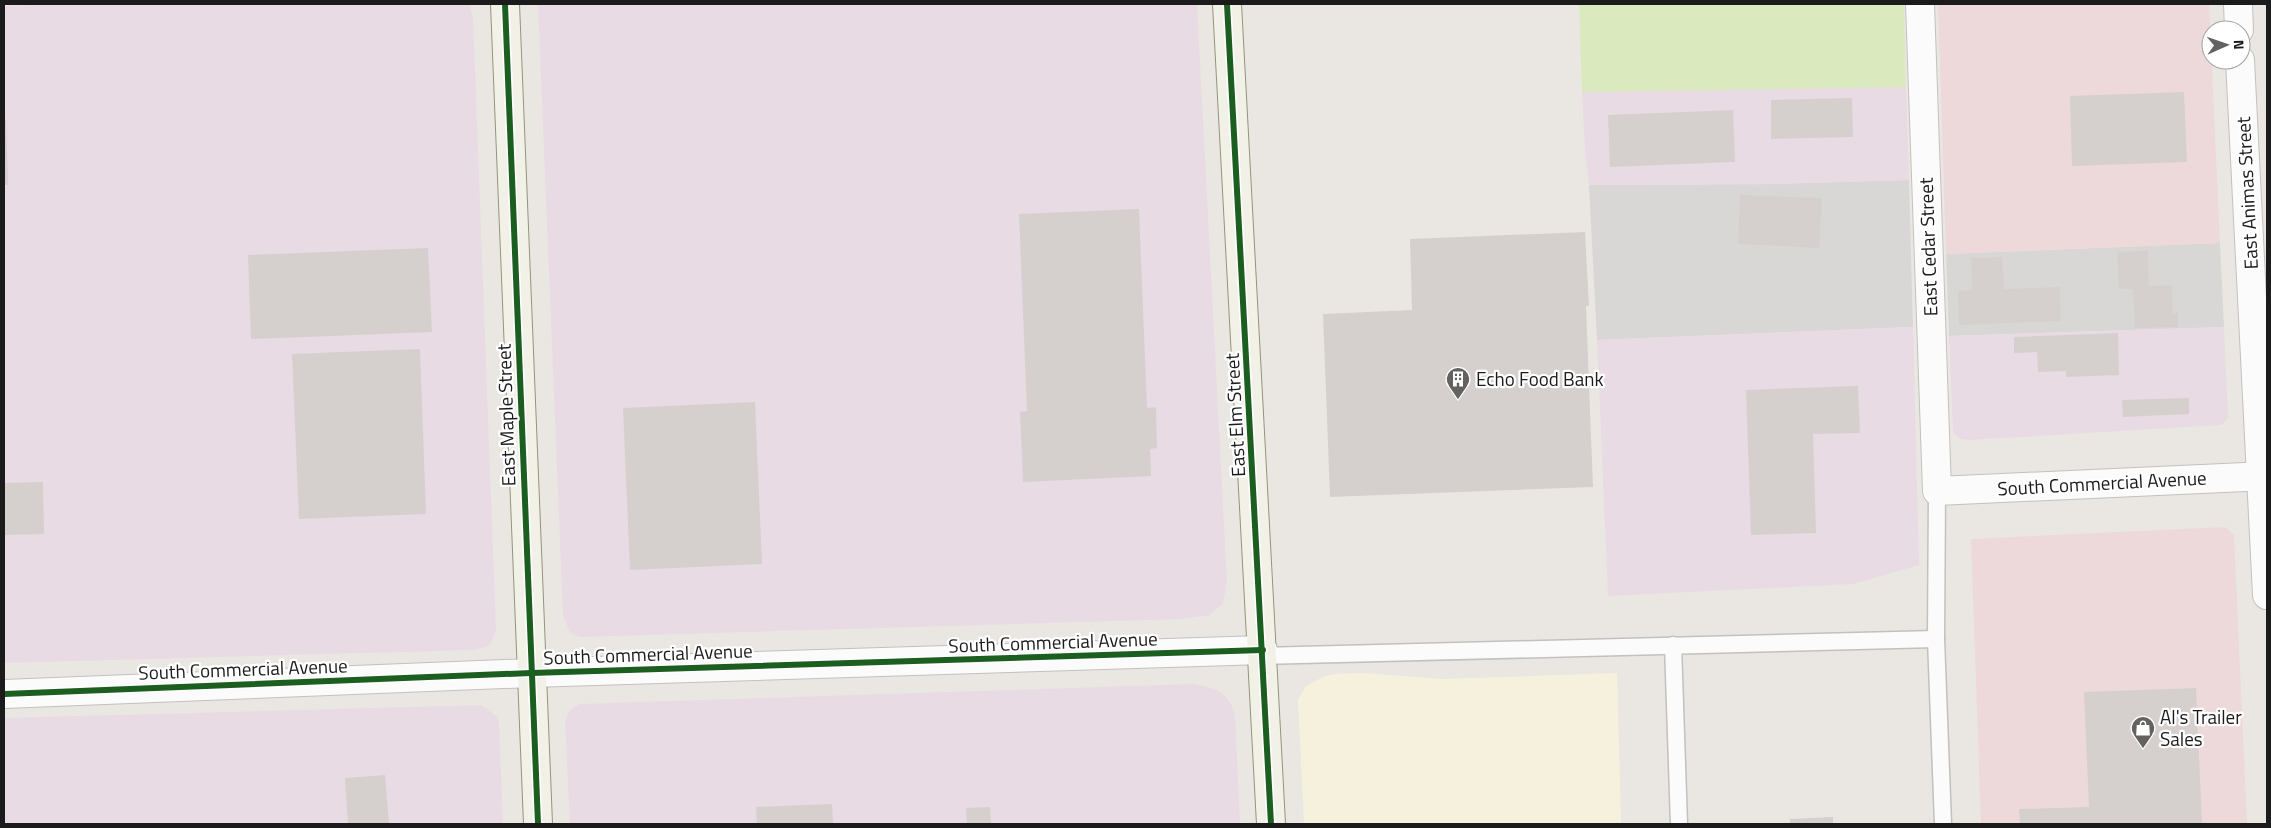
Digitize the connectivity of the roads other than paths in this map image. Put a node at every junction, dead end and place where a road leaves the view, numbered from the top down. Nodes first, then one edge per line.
1 (505, 4) edge
2 (1227, 4) edge
3 (1920, 4) edge
4 (2238, 4) edge
5 (2239, 20) edge
6 (2241, 70) edge
7 (2264, 476) edge
8 (1937, 491) junction
9 (2267, 595) edge
10 (1936, 639) junction
11 (1673, 645) junction
12 (1263, 653) junction
13 (531, 673) junction
14 (4, 694) edge
15 (538, 824) edge
16 (1271, 824) edge
17 (1679, 824) edge
18 (1943, 824) edge

1 - 13 street, East Maple Street
2 - 12 street, East Elm Street
3 - 8 street, East Cedar Street
4 - 5 street
6 - 7 street, East Animas Street
7 - 8 street, South Commercial Avenue
7 - 9 street, East Animas Street
8 - 10 lane
10 - 11 lane
10 - 18 lane
11 - 12 lane
11 - 17 lane
12 - 13 street, South Commercial Avenue
12 - 16 street, East Elm Street
13 - 14 street, South Commercial Avenue
13 - 15 street, East Maple Street

